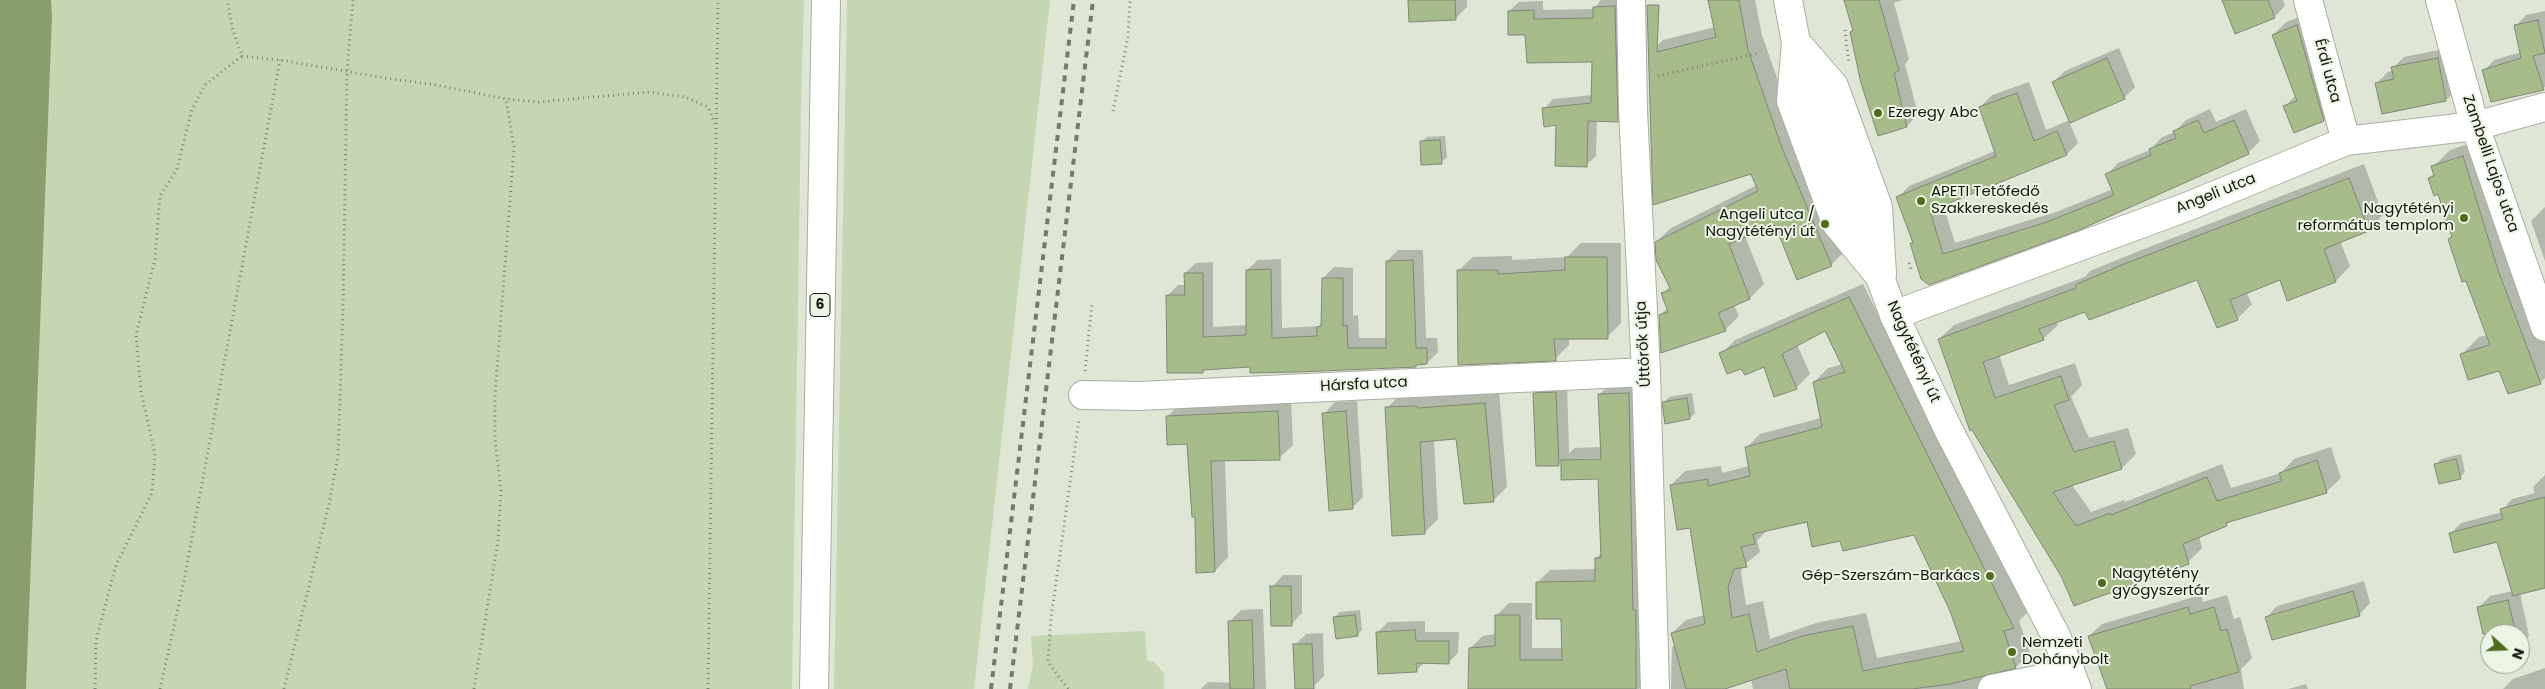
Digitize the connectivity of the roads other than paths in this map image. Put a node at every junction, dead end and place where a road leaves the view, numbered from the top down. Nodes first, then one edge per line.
1 (826, 0) edge
2 (1631, 0) edge
3 (1788, 0) edge
4 (2308, 0) edge
5 (2440, 0) edge
6 (2545, 107) edge
7 (2475, 126) junction
8 (2346, 142) junction
9 (1894, 315) junction
10 (2545, 325) edge
11 (1646, 372) junction
12 (1083, 395) road end
13 (2074, 681) edge
14 (814, 689) edge
15 (1655, 689) edge
16 (1992, 689) edge

1 - 14 street, 6
2 - 11 street, Úttörők útja
3 - 9 street, Nagytétényi út
4 - 8 street, Érdi utca
5 - 7 street, Zambelli Lajos utca
6 - 7 street, Angeli utca
7 - 8 street, Angeli utca
7 - 10 street, Zambelli Lajos utca
8 - 9 street, Angeli utca
9 - 13 street, Nagytétényi út
11 - 12 street, Hársfa utca
11 - 15 street, Úttörők útja
13 - 16 street

